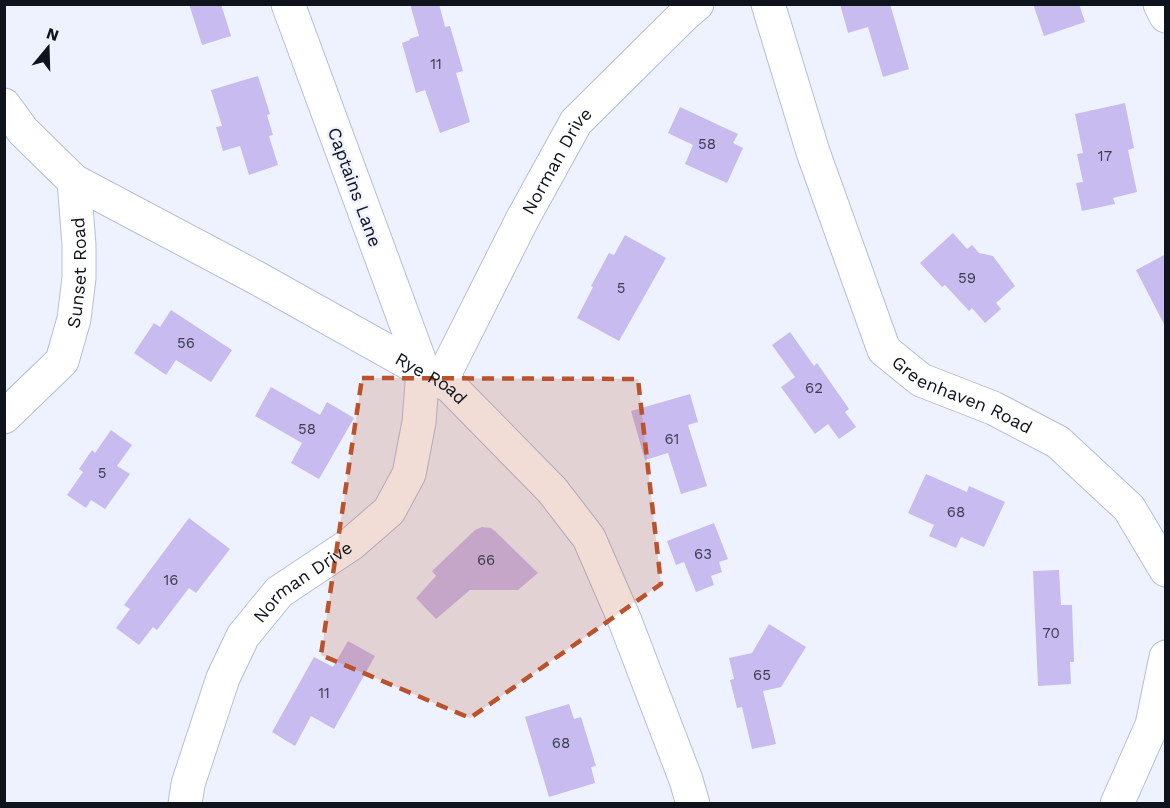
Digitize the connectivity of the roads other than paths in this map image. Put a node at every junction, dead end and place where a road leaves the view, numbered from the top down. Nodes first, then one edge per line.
1 (288, 4) edge
2 (697, 4) edge
3 (768, 4) edge
4 (1160, 4) edge
5 (1166, 16) edge
6 (4, 105) edge
7 (74, 181) junction
8 (432, 376) junction
9 (4, 417) edge
10 (1166, 570) edge
11 (1166, 657) edge
12 (185, 804) edge
13 (693, 804) edge
14 (1117, 804) edge

1 - 8 street, Captains Lane
2 - 8 street, Norman Drive
3 - 10 street, Greenhaven Road
4 - 5 street
6 - 7 street, Rye Road
7 - 8 street, Rye Road
7 - 9 street, Sunset Road
8 - 12 street, Norman Drive
8 - 13 street, Rye Road
11 - 14 street

